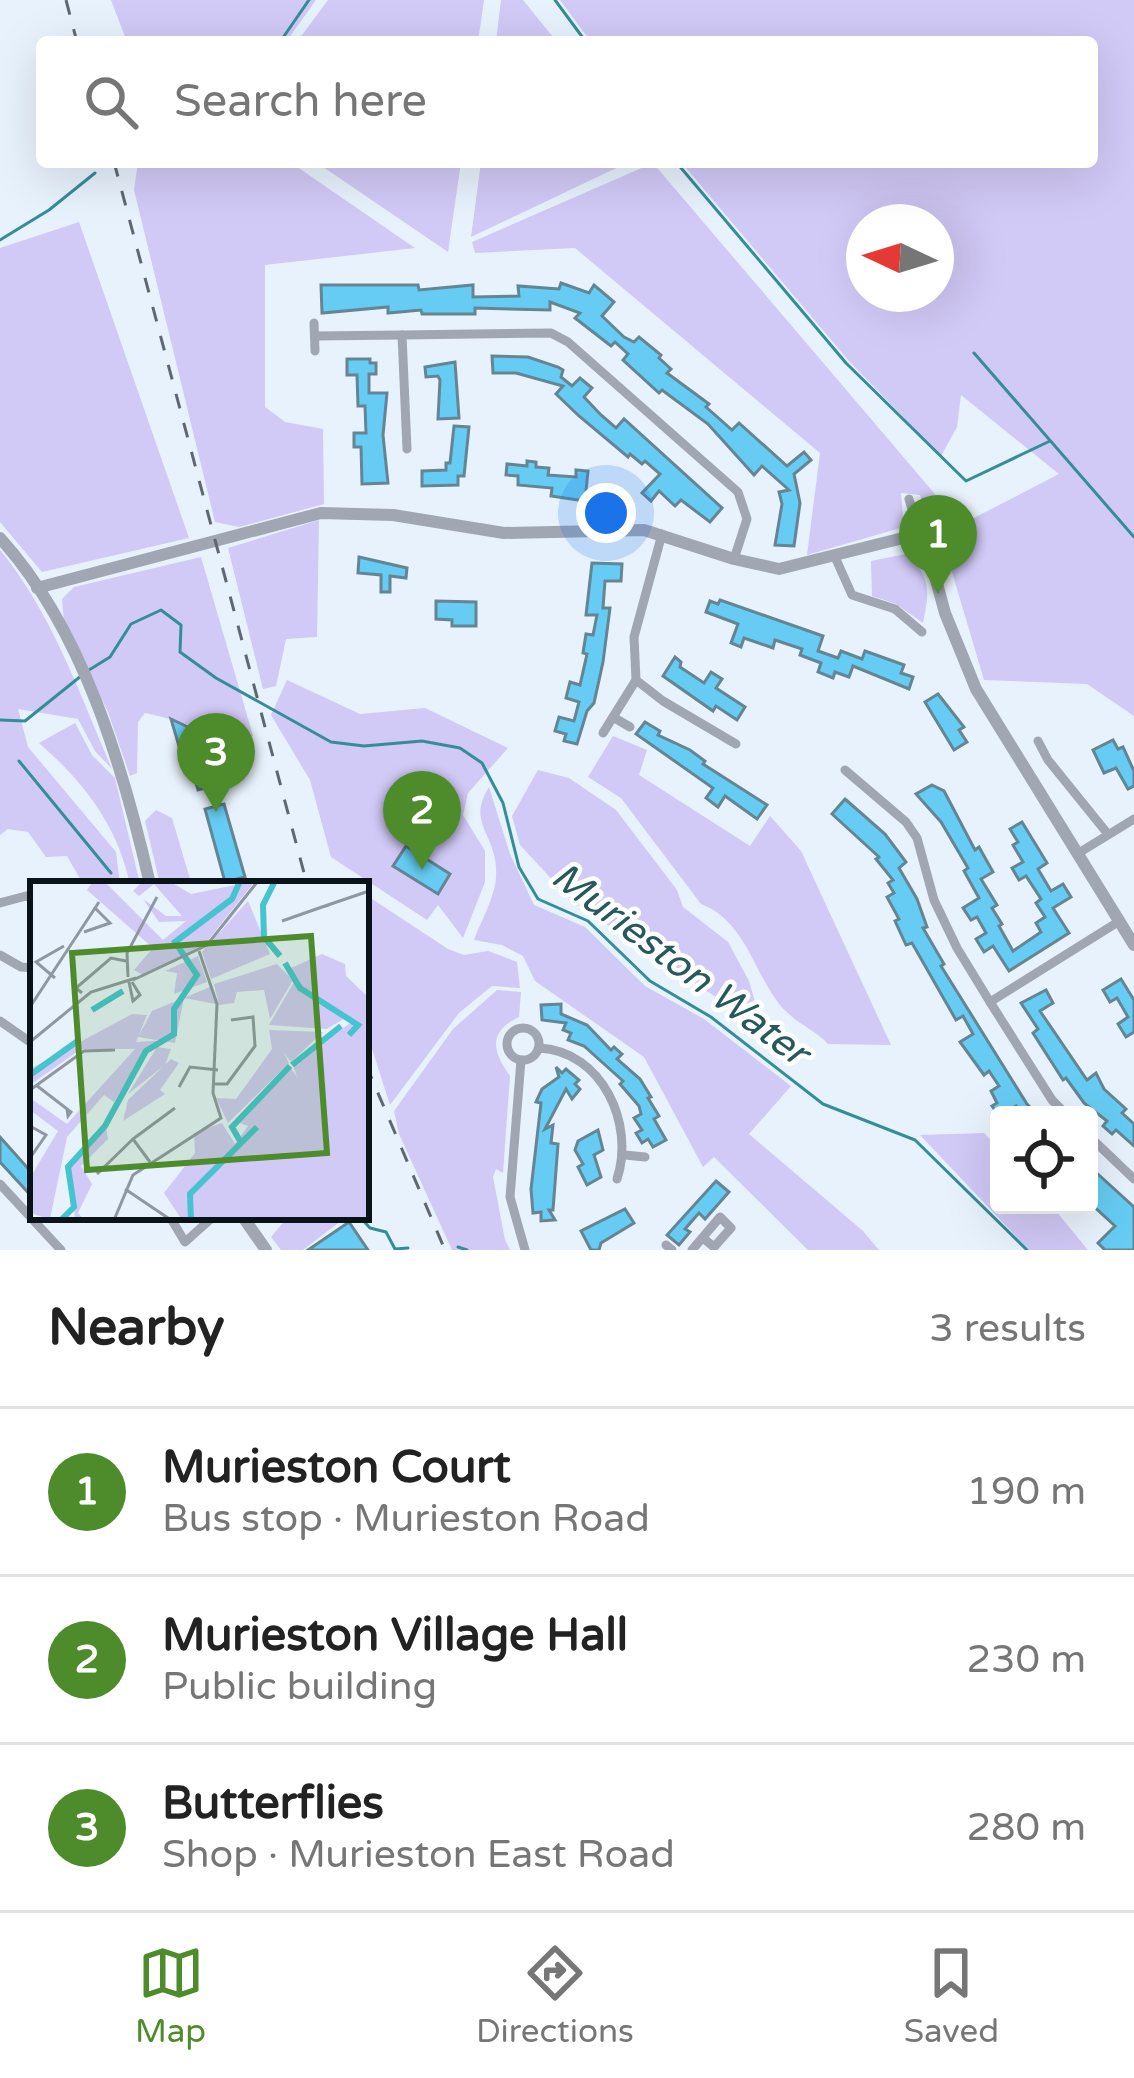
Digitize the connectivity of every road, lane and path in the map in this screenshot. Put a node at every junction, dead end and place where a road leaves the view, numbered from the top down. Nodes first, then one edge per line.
1 (314, 323) dead end
2 (401, 335) junction
3 (315, 336) junction
4 (315, 351) dead end
5 (407, 436) junction
6 (421, 436) dead end
7 (407, 449) dead end
8 (910, 499) dead end
9 (662, 534) junction
10 (920, 537) junction
11 (0, 538) edge
12 (835, 557) junction
13 (734, 559) junction
14 (37, 588) junction
15 (922, 632) dead end
16 (637, 680) junction
17 (613, 717) junction
18 (630, 727) dead end
19 (603, 733) dead end
20 (1037, 741) dead end
21 (736, 744) dead end
22 (845, 770) dead end
23 (868, 770) dead end
24 (862, 783) junction
25 (1134, 819) edge
26 (1107, 832) junction
27 (1078, 854) junction
28 (28, 878) dead end
29 (150, 881) edge
30 (29, 897) edge
31 (0, 902) edge
32 (1118, 922) junction
33 (1134, 945) edge
34 (0, 955) edge
35 (30, 968) edge
36 (990, 1002) junction
37 (0, 1021) edge
38 (30, 1042) edge
39 (538, 1048) junction
40 (521, 1060) junction
41 (1058, 1106) edge
42 (1098, 1145) edge
43 (625, 1155) junction
44 (645, 1157) dead end
45 (617, 1179) dead end
46 (1134, 1179) edge
47 (0, 1184) edge
48 (30, 1216) edge
49 (33, 1220) edge
50 (210, 1220) edge
51 (244, 1220) edge
52 (703, 1238) dead end
53 (181, 1246) edge
54 (61, 1250) edge
55 (266, 1250) edge
56 (525, 1250) edge
57 (692, 1250) edge

1 - 3 street
2 - 3 street
2 - 5 street
2 - 13 street
3 - 4 street
5 - 6 street
5 - 7 street
8 - 10 street
9 - 13 street
9 - 14 street
9 - 16 street
10 - 12 street
10 - 27 street
11 - 14 street
12 - 13 street
12 - 15 street
14 - 29 street
16 - 17 street
16 - 21 street
17 - 18 street
17 - 19 street
20 - 26 street
22 - 24 street
23 - 24 street
24 - 36 street
25 - 26 street
26 - 27 street
27 - 32 street
28 - 30 street
30 - 31 street
32 - 33 street
32 - 36 street
34 - 35 street
36 - 41 street
37 - 38 street
39 - 40 street
39 - 40 street
39 - 43 street
40 - 56 street
42 - 46 street
43 - 44 street
43 - 45 street
47 - 48 street
49 - 54 street
50 - 53 street
51 - 55 street
52 - 57 street

